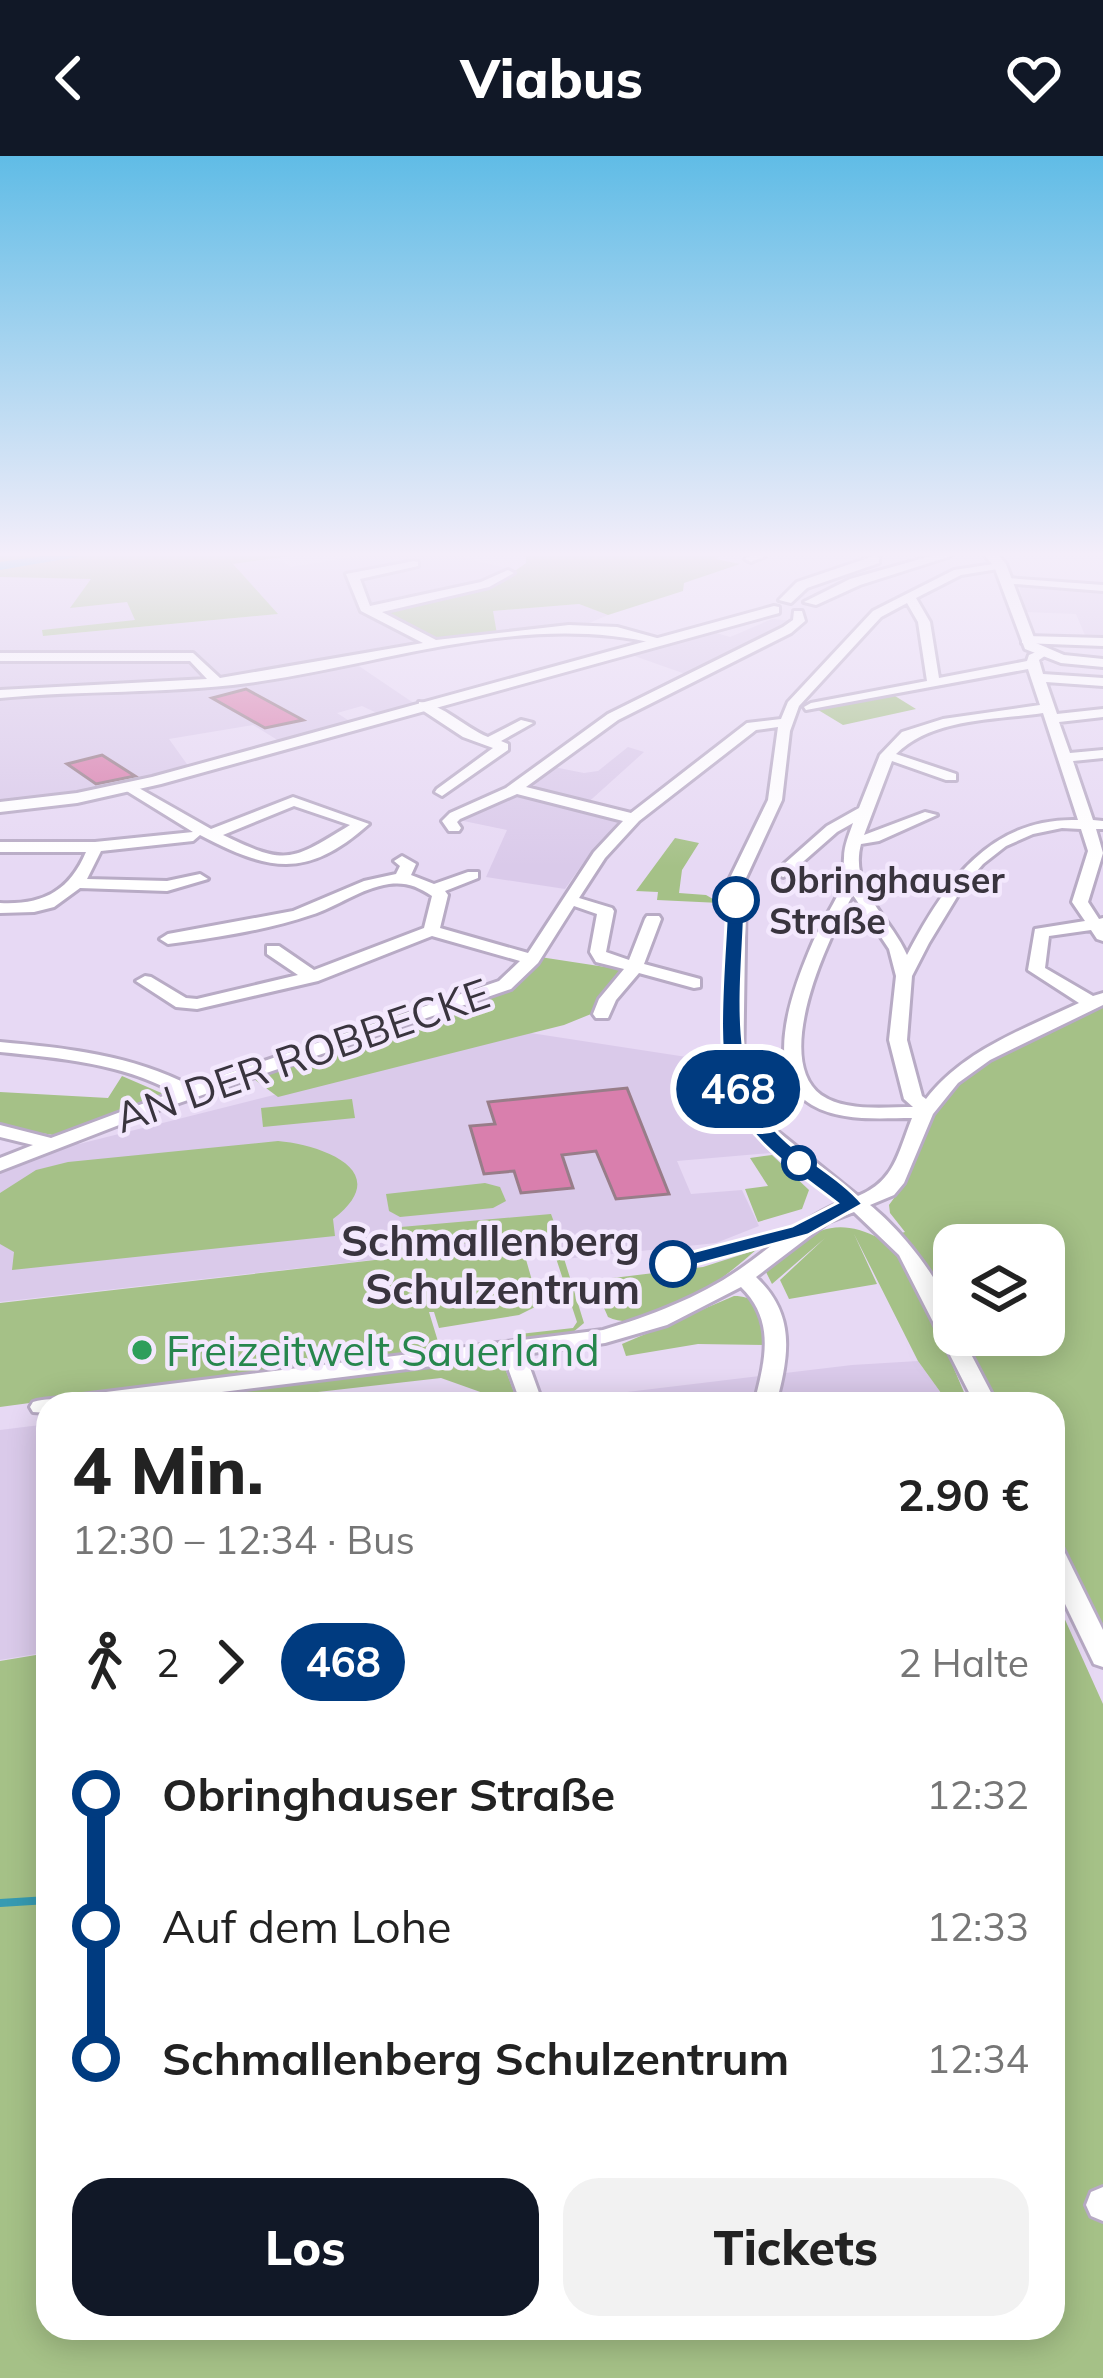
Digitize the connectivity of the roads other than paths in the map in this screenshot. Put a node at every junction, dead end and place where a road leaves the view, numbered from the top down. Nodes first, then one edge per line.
1 (196, 660) edge
2 (362, 660) edge
3 (587, 660) edge
4 (728, 660) edge
5 (831, 660) edge
6 (930, 660) edge
7 (1035, 660) edge
8 (1103, 663) edge
9 (1038, 665) junction
10 (933, 680) junction
11 (218, 682) junction
12 (1103, 682) edge
13 (0, 694) edge
14 (424, 705) junction
15 (811, 707) dead end
16 (1103, 713) edge
17 (1050, 714) junction
18 (786, 722) junction
19 (526, 723) dead end
20 (491, 741) junction
21 (1103, 754) edge
22 (887, 755) junction
23 (1066, 758) junction
24 (440, 770) dead end
25 (466, 776) junction
26 (951, 777) dead end
27 (130, 787) junction
28 (515, 788) junction
29 (442, 791) dead end
30 (0, 808) edge
31 (865, 810) junction
32 (930, 815) dead end
33 (634, 818) junction
34 (1096, 824) edge
35 (454, 828) dead end
36 (212, 834) junction
37 (193, 836) dead end
38 (854, 841) junction
39 (0, 847) edge
40 (94, 847) junction
41 (402, 861) dead end
42 (783, 872) dead end
43 (473, 875) dead end
44 (200, 878) dead end
45 (401, 880) junction
46 (852, 882) junction
47 (78, 883) junction
48 (435, 889) junction
49 (569, 900) junction
50 (0, 908) edge
51 (653, 919) dead end
52 (1100, 928) edge
53 (431, 931) junction
54 (169, 939) dead end
55 (273, 950) dead end
56 (532, 958) junction
57 (634, 968) junction
58 (904, 976) junction
59 (312, 977) junction
60 (145, 981) dead end
61 (694, 982) dead end
62 (1097, 1000) edge
63 (602, 1013) dead end
64 (0, 1047) edge
65 (190, 1093) junction
66 (926, 1111) junction
67 (0, 1130) edge
68 (51, 1144) junction
69 (0, 1166) edge
70 (852, 1204) junction
71 (743, 1276) junction
72 (512, 1349) junction
73 (165, 1392) edge
74 (528, 1392) edge
75 (768, 1392) edge
76 (980, 1392) edge
77 (1065, 1578) edge
78 (1103, 1657) edge

1 - 11 street
2 - 11 street
3 - 14 main road
4 - 28 street
5 - 18 street
6 - 10 street
7 - 9 main road
8 - 9 main road
9 - 10 street
9 - 12 street
9 - 17 street
10 - 15 street
11 - 13 street
14 - 20 street
14 - 27 main road
16 - 17 street
17 - 22 street
17 - 23 street
18 - 33 street, AN DER ROBBECKE
18 - 70 street
19 - 20 street
20 - 25 street
21 - 23 street
22 - 26 street
22 - 31 street
23 - 34 street
24 - 25 street
25 - 29 street
27 - 30 main road
27 - 36 street
28 - 33 street
28 - 35 street
31 - 38 street
31 - 42 street
32 - 38 street
33 - 49 street, AN DER ROBBECKE
34 - 52 street
34 - 58 street
36 - 36 street
37 - 40 street
38 - 46 street
39 - 40 street
40 - 47 street
41 - 45 street
43 - 48 street
44 - 47 street
45 - 48 street
45 - 54 street
46 - 58 street
46 - 66 street
47 - 50 street
48 - 53 street
49 - 56 street, AN DER ROBBECKE
49 - 57 street
51 - 57 street
52 - 62 street
53 - 56 street
53 - 59 street
55 - 59 street
56 - 65 street, AN DER ROBBECKE
57 - 61 street
57 - 63 street
58 - 66 street
59 - 60 street
62 - 66 street
64 - 65 street
65 - 68 street, AN DER ROBBECKE
66 - 70 street
67 - 68 street
68 - 69 street, AN DER ROBBECKE
70 - 71 street
70 - 76 street
71 - 72 street
71 - 75 street
72 - 73 street
72 - 74 street
77 - 78 street

